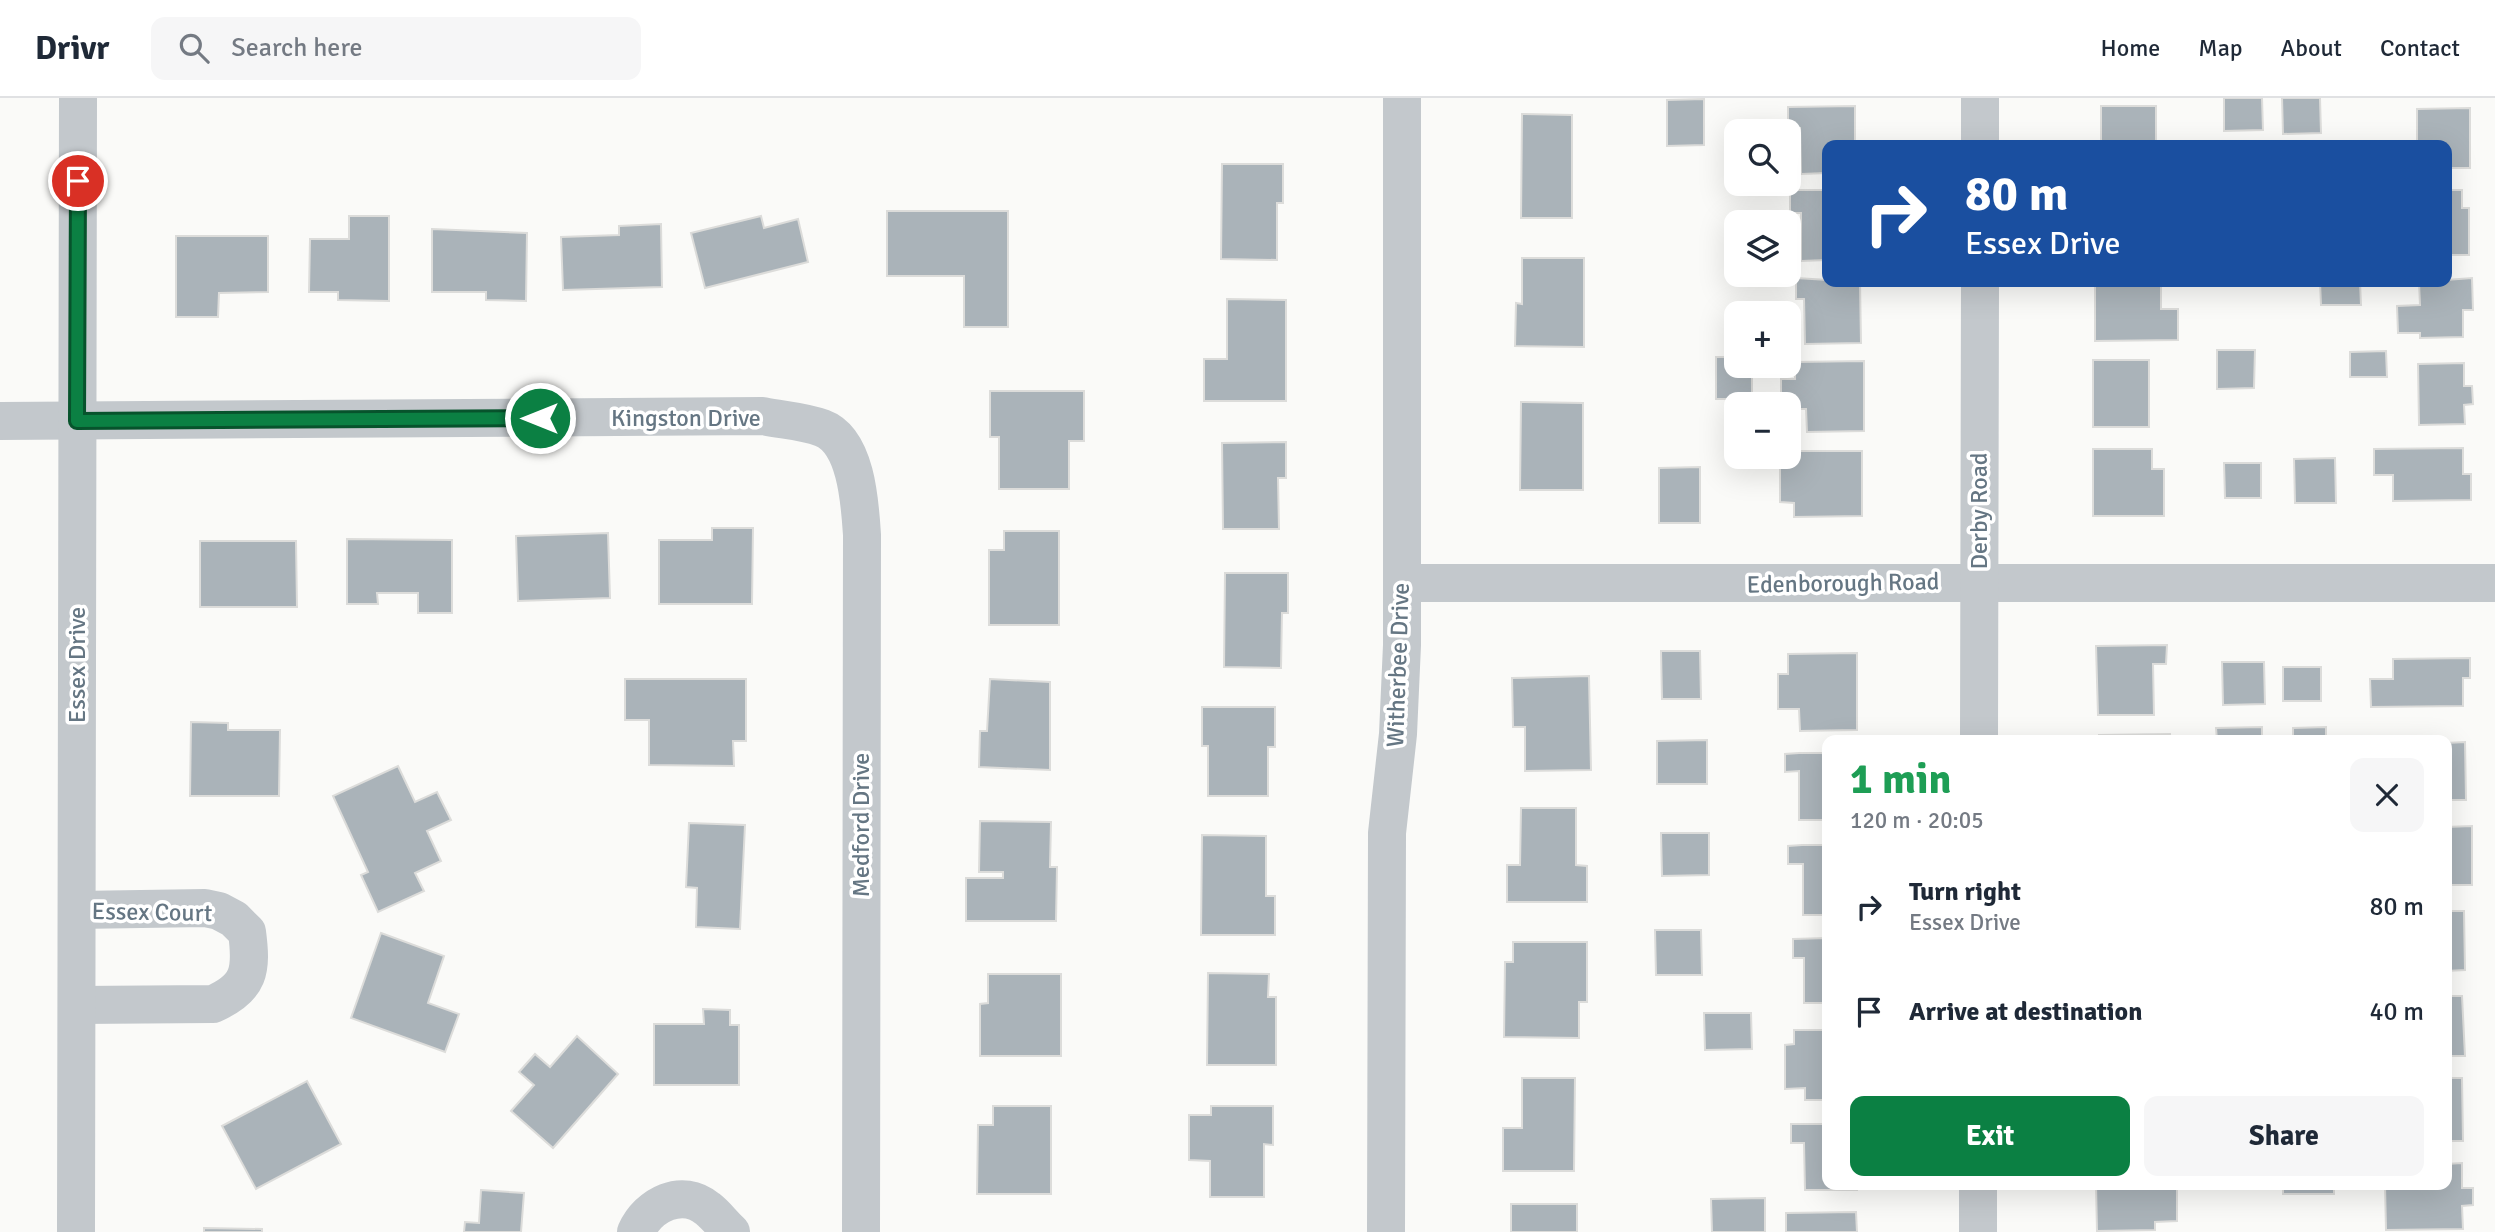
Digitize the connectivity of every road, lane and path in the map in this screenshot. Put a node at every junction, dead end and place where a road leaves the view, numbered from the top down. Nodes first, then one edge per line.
1 (78, 98) edge
2 (1402, 98) edge
3 (1980, 98) edge
4 (1980, 140) edge
5 (1980, 287) edge
6 (0, 421) edge
7 (77, 421) junction
8 (824, 428) joint
9 (1979, 582) junction
10 (1402, 583) junction
11 (2495, 583) edge
12 (1979, 735) edge
13 (77, 910) junction
14 (78, 1005) junction
15 (1978, 1190) edge
16 (76, 1232) edge
17 (636, 1232) edge
18 (731, 1232) edge
19 (861, 1232) edge
20 (1386, 1232) edge
21 (1978, 1232) edge

1 - 7 street, Essex Drive
2 - 10 street, Witherbee Drive
3 - 4 street
5 - 9 street, Derby Road
6 - 7 street, Kingston Drive
7 - 8 street, Kingston Drive
7 - 13 street, Essex Drive
8 - 19 street, Medford Drive
9 - 10 street, Edenborough Road
9 - 11 street, Edenborough Road
9 - 12 street, Derby Road
10 - 20 street, Witherbee Drive
13 - 14 street, Essex Drive
13 - 14 street, Essex Court
14 - 16 street, Essex Drive
15 - 21 street
17 - 18 street

